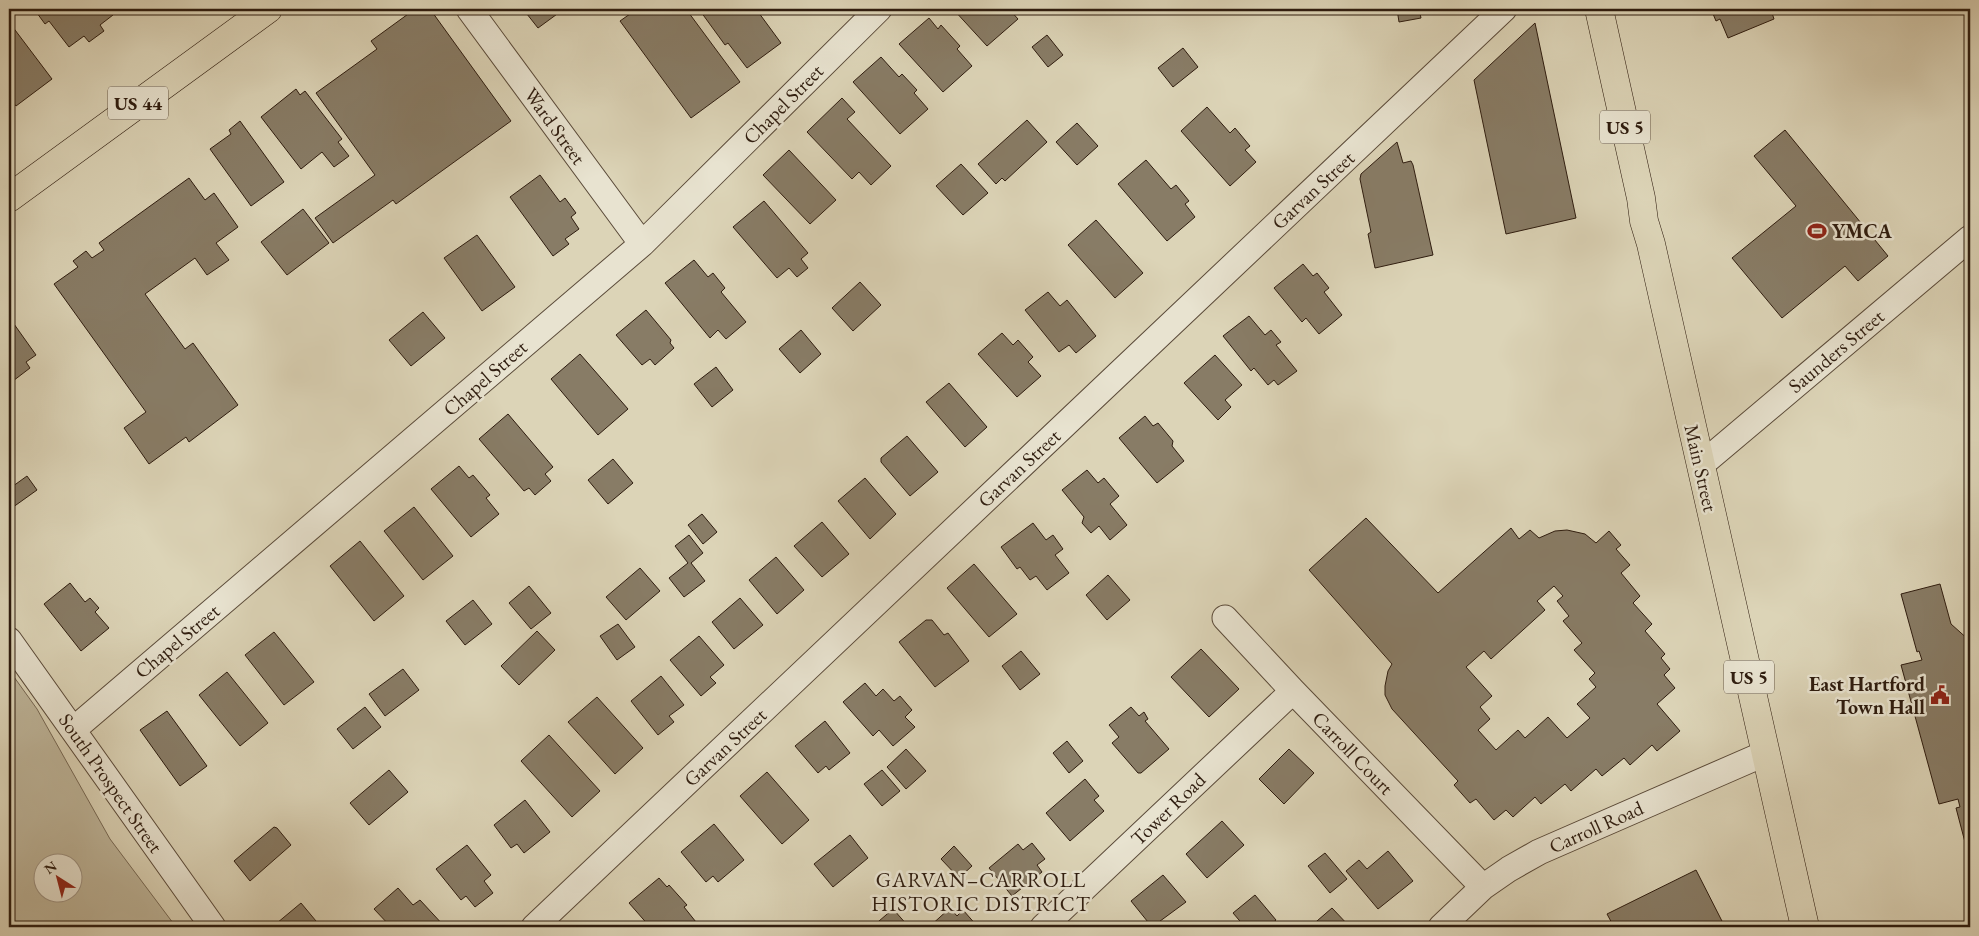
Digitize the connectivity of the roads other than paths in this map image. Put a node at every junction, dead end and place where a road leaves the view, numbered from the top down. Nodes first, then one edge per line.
1 (268, 9) edge
2 (469, 9) edge
3 (880, 9) edge
4 (1504, 9) edge
5 (1598, 9) edge
6 (9, 198) edge
7 (1970, 238) edge
8 (642, 244) junction
9 (1701, 465) junction
10 (1225, 618) dead end
11 (9, 640) edge
12 (1293, 691) junction
13 (73, 730) junction
14 (1766, 752) junction
15 (1483, 888) junction
16 (213, 927) edge
17 (534, 927) edge
18 (1043, 927) edge
19 (1442, 927) edge
20 (1804, 927) edge

1 - 6 main road, US 44
2 - 8 street, Ward Street
3 - 8 street, Chapel Street
4 - 17 street, Garvan Street
5 - 9 main road, Main Street / US 5
7 - 9 street, Saunders Street
8 - 13 street, Chapel Street
9 - 14 main road, Main Street / US 5
10 - 12 street, Carroll Court
11 - 13 street, South Prospect Street
12 - 15 street, Carroll Court
12 - 18 street, Tower Road
13 - 16 street, South Prospect Street
14 - 15 street, Carroll Road
14 - 20 main road, Main Street / US 5
15 - 19 street, Carroll Road

